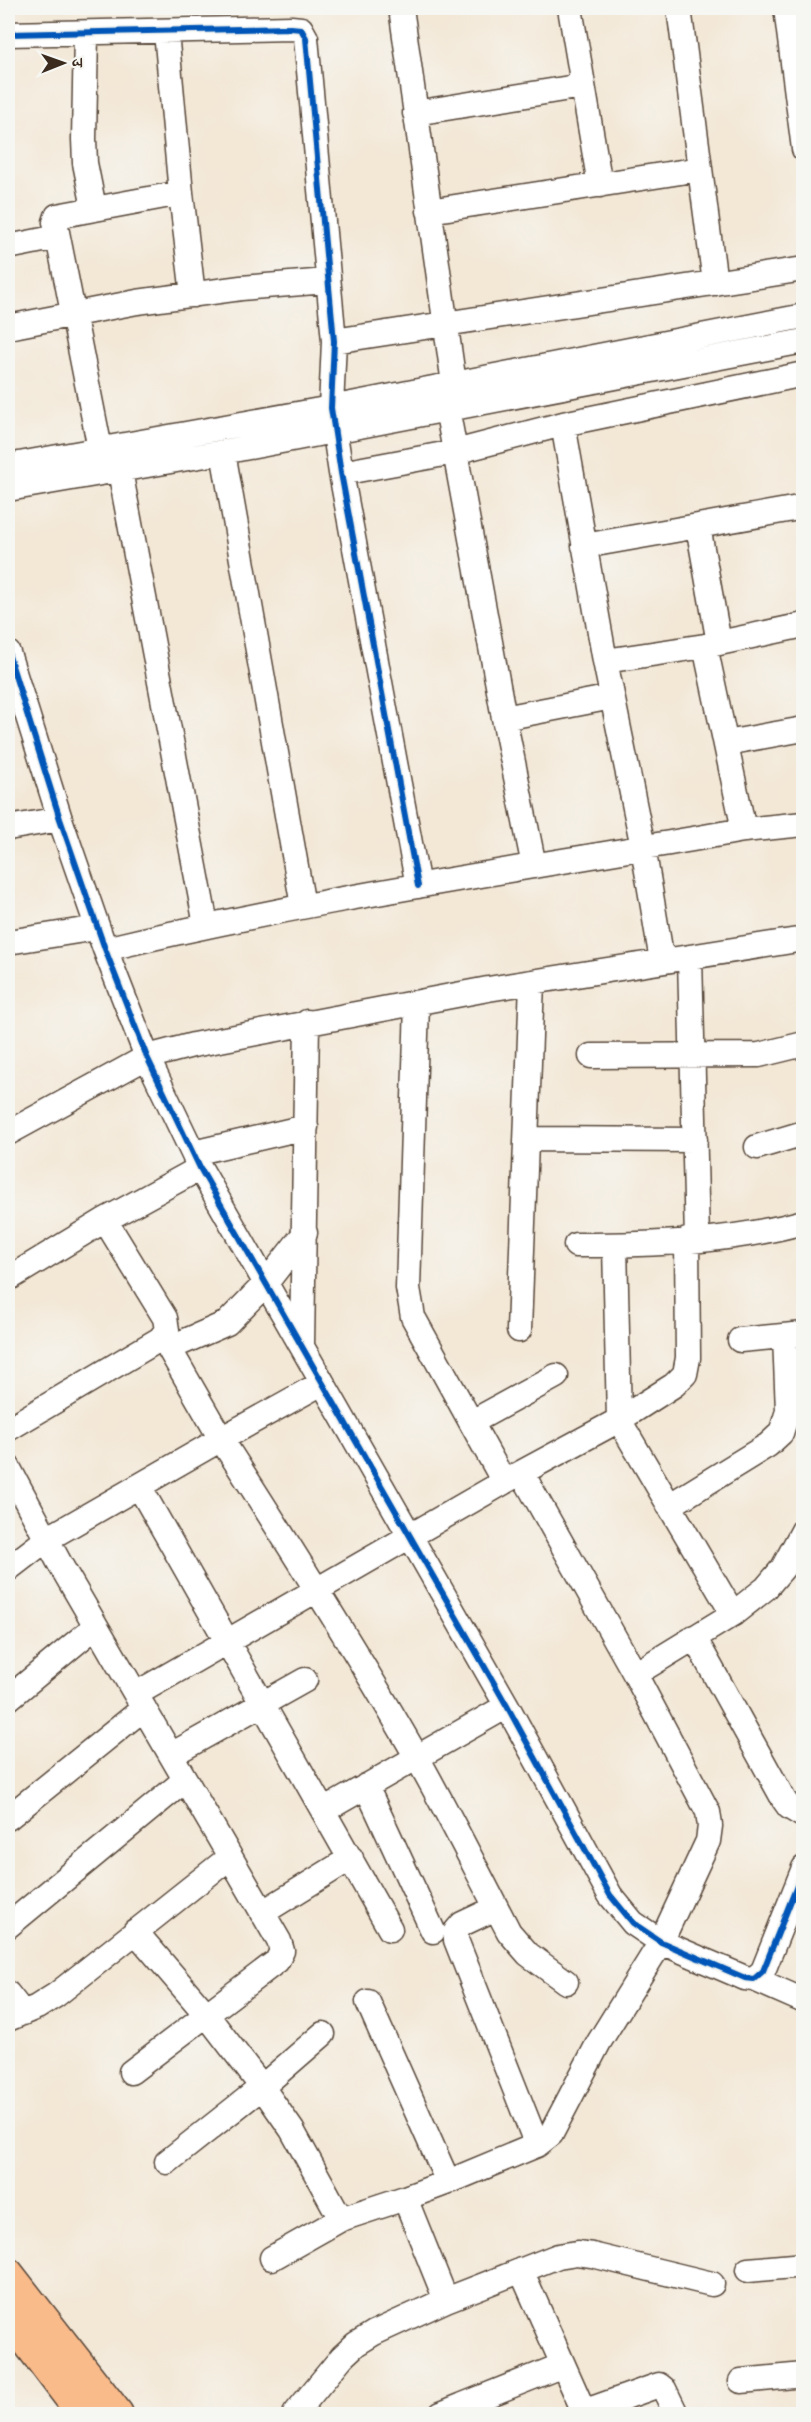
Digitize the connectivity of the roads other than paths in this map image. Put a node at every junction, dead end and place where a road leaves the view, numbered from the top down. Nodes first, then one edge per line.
1 (401, 8) edge
2 (570, 8) edge
3 (679, 8) edge
4 (786, 8) edge
5 (166, 32) junction
6 (86, 33) junction
7 (8, 34) edge
8 (582, 86) junction
9 (415, 113) junction
10 (804, 149) edge
11 (700, 169) junction
12 (600, 185) junction
13 (181, 193) junction
14 (94, 208) junction
15 (429, 211) junction
16 (58, 237) junction
17 (8, 247) edge
18 (804, 269) edge
19 (327, 281) junction
20 (715, 283) junction
21 (193, 295) junction
22 (73, 315) junction
23 (804, 316) edge
24 (446, 325) junction
25 (8, 327) edge
26 (716, 333) junction
27 (334, 340) junction
28 (804, 341) edge
29 (720, 357) junction
30 (804, 374) edge
31 (540, 391) junction
32 (453, 399) junction
33 (333, 419) junction
34 (555, 426) junction
35 (223, 452) junction
36 (455, 452) junction
37 (112, 455) junction
38 (8, 466) edge
39 (340, 472) junction
40 (8, 489) edge
41 (804, 507) edge
42 (698, 526) junction
43 (584, 546) junction
44 (804, 626) edge
45 (712, 644) junction
46 (8, 653) edge
47 (605, 660) junction
48 (612, 696) junction
49 (504, 718) junction
50 (804, 729) edge
51 (726, 743) junction
52 (60, 819) junction
53 (804, 824) edge
54 (8, 828) edge
55 (744, 830) junction
56 (643, 848) junction
57 (534, 866) junction
58 (418, 886) junction
59 (303, 906) junction
60 (206, 925) junction
61 (101, 939) junction
62 (804, 939) edge
63 (8, 942) edge
64 (690, 957) junction
65 (662, 961) junction
66 (532, 982) junction
67 (417, 1004) junction
68 (307, 1022) junction
69 (804, 1044) edge
70 (591, 1056) dead end
71 (693, 1056) junction
72 (147, 1057) junction
73 (306, 1127) junction
74 (8, 1133) edge
75 (804, 1133) edge
76 (527, 1139) junction
77 (695, 1140) junction
78 (757, 1147) dead end
79 (197, 1160) junction
80 (105, 1220) junction
81 (804, 1222) edge
82 (305, 1233) junction
83 (692, 1240) junction
84 (576, 1245) dead end
85 (615, 1245) junction
86 (8, 1279) edge
87 (266, 1283) junction
88 (519, 1330) dead end
89 (794, 1335) edge
90 (740, 1340) dead end
91 (302, 1346) junction
92 (556, 1376) dead end
93 (322, 1383) junction
94 (619, 1420) junction
95 (472, 1422) junction
96 (8, 1429) edge
97 (221, 1439) junction
98 (8, 1467) edge
99 (513, 1477) junction
100 (140, 1486) junction
101 (669, 1506) junction
102 (804, 1529) edge
103 (409, 1536) junction
104 (47, 1539) junction
105 (8, 1569) edge
106 (318, 1588) junction
107 (733, 1614) junction
108 (96, 1626) junction
109 (694, 1637) junction
110 (227, 1641) junction
111 (635, 1674) junction
112 (305, 1680) dead end
113 (8, 1699) edge
114 (140, 1701) junction
115 (262, 1703) junction
116 (507, 1706) junction
117 (171, 1755) junction
118 (417, 1757) junction
119 (185, 1780) junction
120 (366, 1786) junction
121 (323, 1811) junction
122 (804, 1816) edge
123 (8, 1818) edge
124 (230, 1857) junction
125 (351, 1858) junction
126 (804, 1868) edge
127 (496, 1908) junction
128 (262, 1913) junction
129 (8, 1926) edge
130 (390, 1929) dead end
131 (135, 1931) junction
132 (433, 1931) dead end
133 (661, 1942) junction
134 (754, 1979) junction
135 (566, 1982) dead end
136 (8, 1994) edge
137 (804, 2001) edge
138 (368, 2002) dead end
139 (206, 2014) junction
140 (15, 2016) edge
141 (322, 2034) dead end
142 (131, 2073) dead end
143 (262, 2087) junction
144 (537, 2145) junction
145 (167, 2162) dead end
146 (448, 2182) junction
147 (405, 2198) junction
148 (341, 2219) junction
149 (272, 2258) dead end
150 (804, 2265) edge
151 (521, 2270) junction
152 (748, 2270) dead end
153 (8, 2273) edge
154 (712, 2284) dead end
155 (446, 2300) junction
156 (8, 2317) edge
157 (563, 2365) junction
158 (804, 2375) edge
159 (741, 2381) dead end
160 (465, 2410) edge
161 (584, 2413) edge
162 (82, 2415) edge
163 (118, 2415) edge
164 (294, 2415) edge
165 (441, 2415) edge
166 (676, 2415) edge

1 - 9 street
2 - 8 street
3 - 11 street
4 - 10 street
5 - 6 street
5 - 13 street
5 - 19 street
6 - 7 street
6 - 14 street
8 - 9 street
8 - 12 street
9 - 15 street
11 - 12 street
11 - 20 street
12 - 15 street
13 - 14 street
13 - 21 street
14 - 16 street
15 - 24 street
16 - 17 street
16 - 22 street
18 - 20 street
19 - 21 street
19 - 27 street
20 - 24 street
21 - 22 street
22 - 25 street
22 - 37 street
23 - 26 street
24 - 27 street
24 - 32 street
26 - 29 street
26 - 32 street
27 - 33 street
28 - 29 street
29 - 31 street
30 - 34 street
31 - 32 street
31 - 34 street
32 - 33 street
32 - 36 street
33 - 35 street
33 - 37 street
33 - 39 street
34 - 36 street
34 - 43 street
35 - 37 street
35 - 59 street
36 - 39 street
36 - 49 street
37 - 38 street
37 - 40 street
37 - 60 street
39 - 58 street
41 - 42 street
42 - 43 street
42 - 45 street
43 - 47 street
44 - 45 street
45 - 47 street
45 - 51 street
46 - 52 street
47 - 48 street
48 - 49 street
48 - 56 street
49 - 57 street
50 - 51 street
51 - 55 street
52 - 54 street
52 - 61 street
53 - 55 street
55 - 56 street
56 - 57 street
56 - 65 street
57 - 58 street
58 - 59 street
59 - 60 street
60 - 61 street
61 - 63 street
61 - 72 street
62 - 64 street
64 - 65 street
64 - 71 street
65 - 66 street
66 - 67 street
66 - 76 street
67 - 68 street
67 - 95 street
68 - 72 street
68 - 73 street
69 - 71 street
70 - 71 street
71 - 77 street
72 - 74 street
72 - 79 street
73 - 79 street
73 - 82 street
75 - 78 street
76 - 77 street
76 - 88 street
77 - 83 street
79 - 80 street
79 - 87 street
80 - 86 street
80 - 96 street
81 - 83 street
82 - 87 street
82 - 91 street
83 - 85 street
83 - 94 street
84 - 85 street
85 - 94 street
87 - 91 street
87 - 97 street
89 - 90 street
89 - 101 street
91 - 93 street
92 - 95 street
93 - 97 street
93 - 103 street
94 - 99 street
94 - 101 street
95 - 99 street
97 - 100 street
97 - 106 street
98 - 104 street
99 - 103 street
99 - 111 street
100 - 104 street
100 - 110 street
101 - 107 street
102 - 107 street
103 - 106 street
103 - 116 street
104 - 105 street
104 - 108 street
106 - 110 street
106 - 118 street
107 - 109 street
108 - 113 street
108 - 114 street
109 - 111 street
109 - 122 street
110 - 114 street
110 - 115 street
111 - 133 street
112 - 115 street
114 - 117 street
114 - 123 street
115 - 117 street
115 - 121 street
116 - 118 street
116 - 133 street
117 - 119 street
118 - 120 street
118 - 127 street
119 - 124 street
119 - 129 street
120 - 121 street
120 - 132 street
121 - 125 street
124 - 128 street
124 - 131 street
125 - 128 street
125 - 130 street
126 - 134 street
127 - 135 street
127 - 144 street
128 - 139 street
131 - 139 street
131 - 140 street
133 - 134 street
133 - 144 street
134 - 137 street
136 - 140 street
138 - 146 street
139 - 142 street
139 - 143 street
141 - 143 street
143 - 145 street
143 - 148 street
144 - 146 street
146 - 147 street
147 - 148 street
147 - 155 street
148 - 149 street
150 - 152 street
151 - 154 street
151 - 155 street
151 - 157 street
153 - 163 main road
155 - 164 street
156 - 162 main road
157 - 160 street
157 - 161 street
158 - 159 street
160 - 165 street
161 - 166 street

